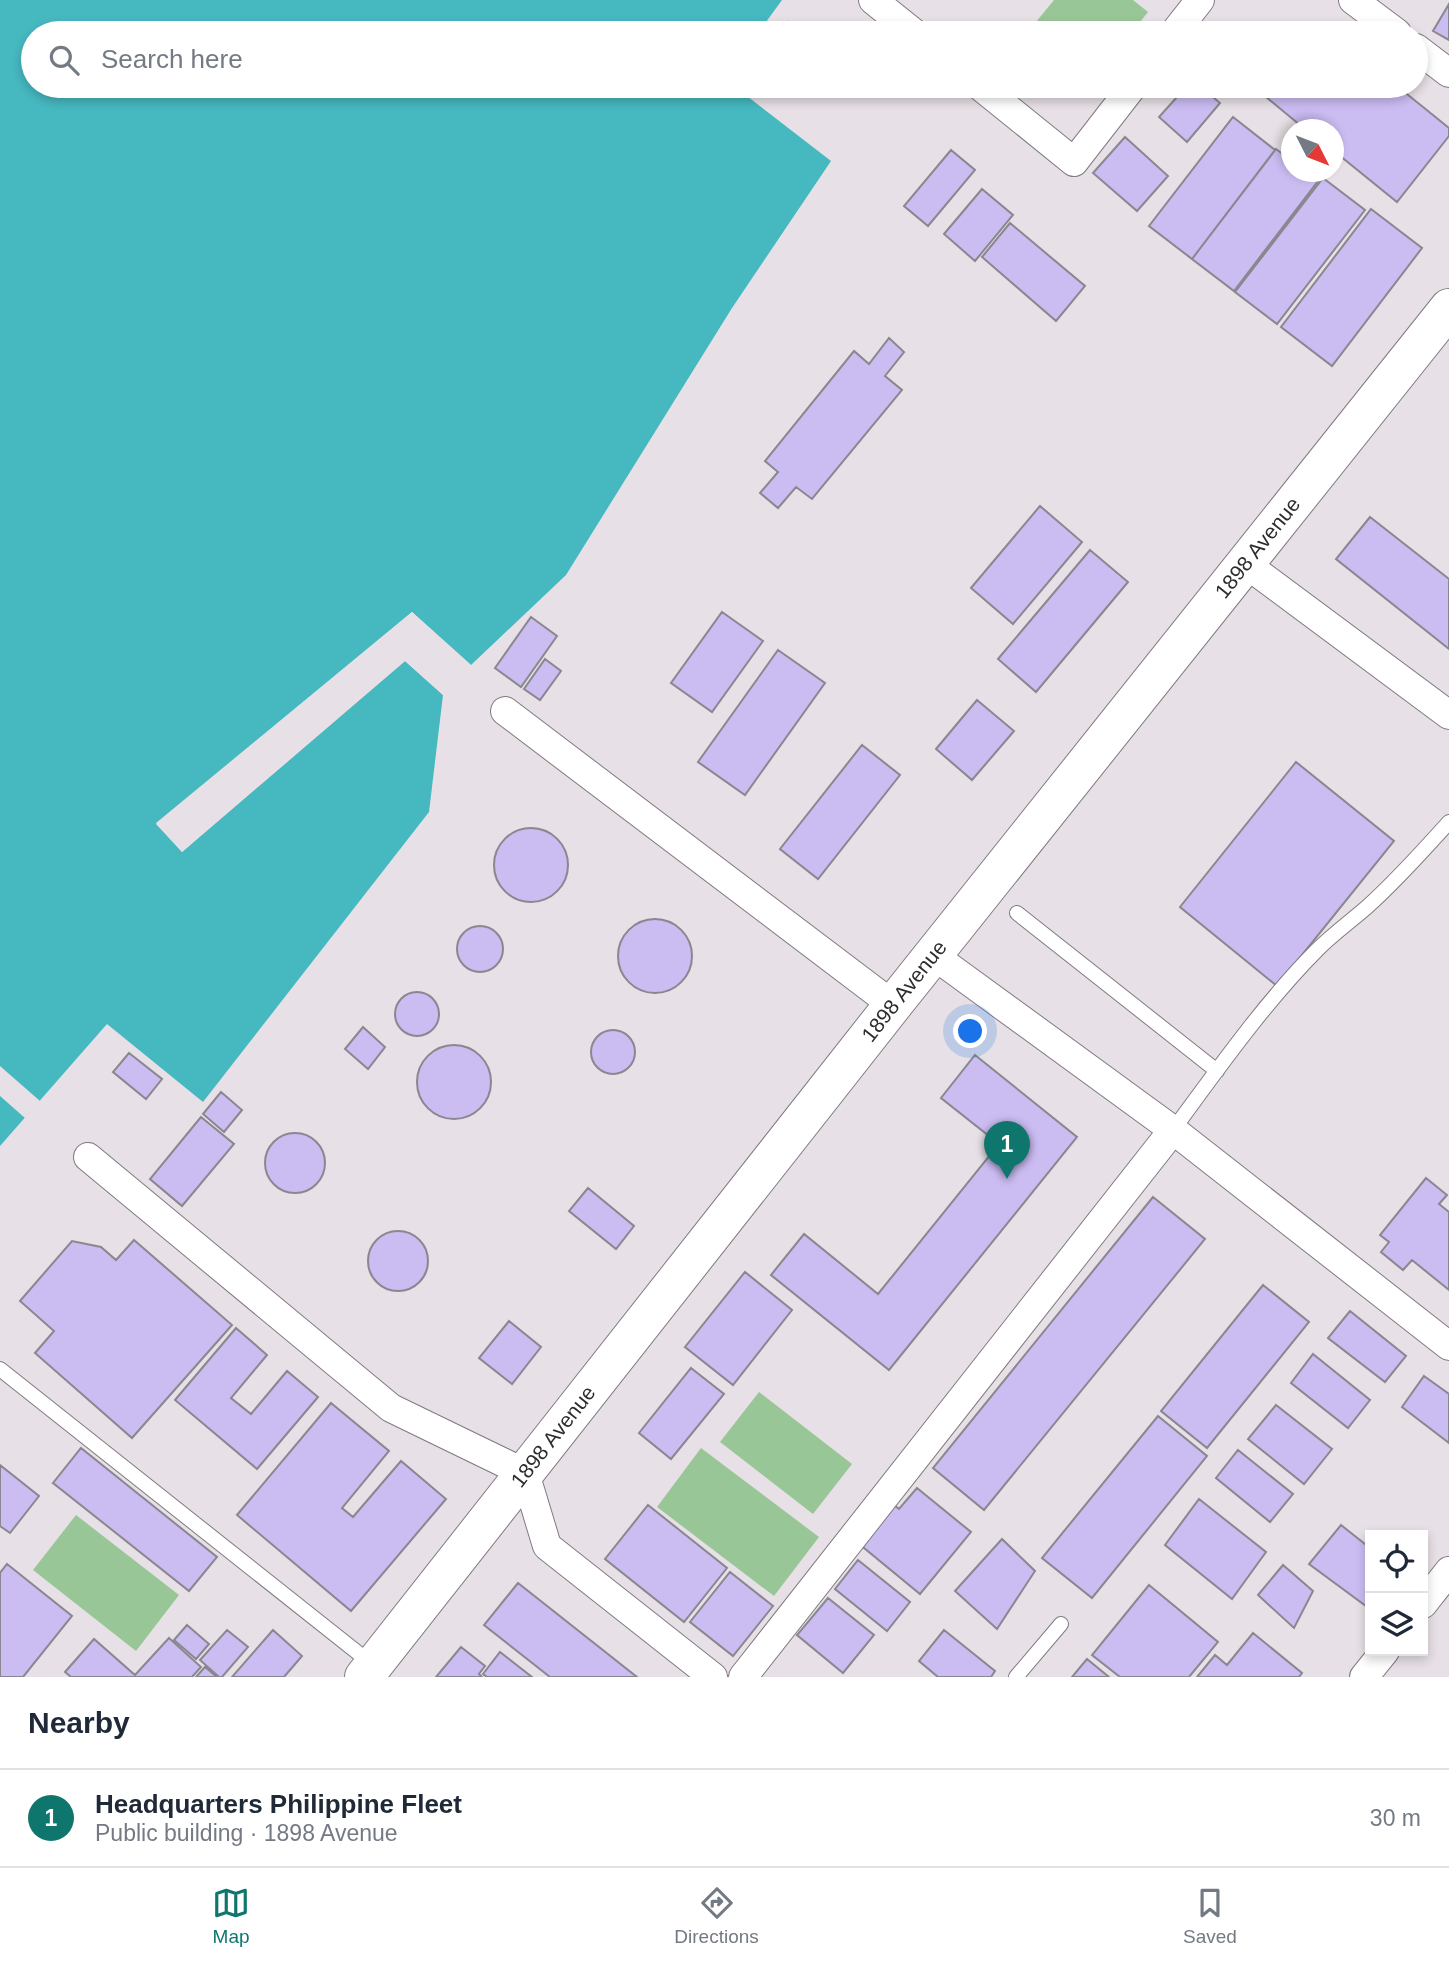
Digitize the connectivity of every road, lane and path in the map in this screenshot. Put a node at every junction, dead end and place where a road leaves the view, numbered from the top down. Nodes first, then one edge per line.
1 (873, 0) edge
2 (1200, 0) edge
3 (1353, 0) edge
4 (899, 21) edge
5 (1183, 21) edge
6 (1381, 21) edge
7 (1428, 57) edge
8 (1449, 73) edge
9 (994, 98) edge
10 (1124, 98) edge
11 (1449, 308) edge
12 (1246, 564) junction
13 (505, 711) dead end
14 (1449, 715) edge
15 (1449, 822) edge
16 (1017, 914) dead end
17 (933, 954) junction
18 (893, 1005) junction
19 (1217, 1071) junction
20 (1173, 1130) junction
21 (88, 1157) dead end
22 (1449, 1346) edge
23 (0, 1369) edge
24 (525, 1473) junction
25 (1449, 1571) edge
26 (1428, 1598) edge
27 (1061, 1624) dead end
28 (1381, 1656) edge
29 (368, 1671) edge
30 (713, 1677) edge
31 (743, 1677) edge
32 (1016, 1677) edge
33 (1364, 1677) edge

1 - 4 street
2 - 5 street
3 - 6 street
7 - 8 street
9 - 10 street
11 - 12 street, 1898 Avenue
12 - 14 street
12 - 17 street, 1898 Avenue
13 - 18 street
15 - 19 lane
16 - 19 lane
17 - 18 street, 1898 Avenue
17 - 20 street
18 - 24 street, 1898 Avenue
19 - 20 lane
20 - 22 street
20 - 31 street
21 - 24 street
23 - 29 lane
24 - 29 street, 1898 Avenue
24 - 30 street
25 - 26 street
27 - 32 lane
28 - 33 street

